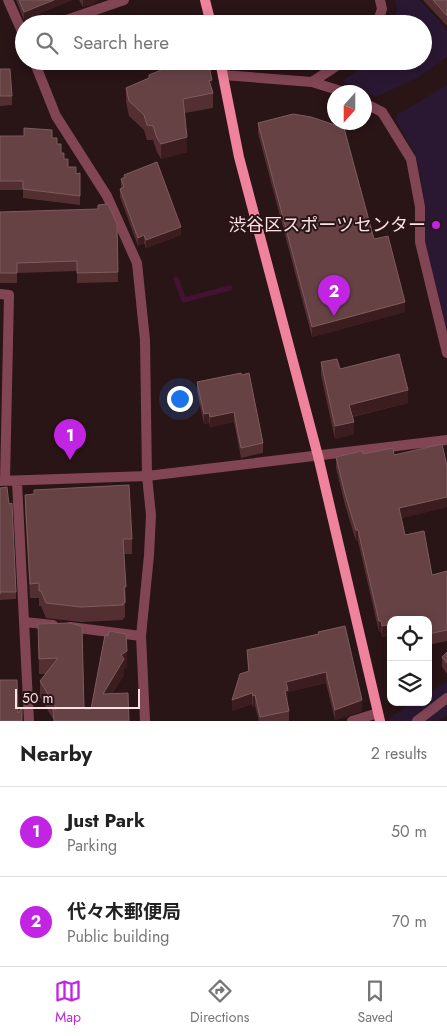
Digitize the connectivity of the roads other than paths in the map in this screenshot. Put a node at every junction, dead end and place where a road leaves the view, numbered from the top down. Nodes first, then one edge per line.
1 (8, 0) edge
2 (205, 0) edge
3 (380, 0) edge
4 (120, 1) edge
5 (15, 15) edge
6 (80, 15) edge
7 (209, 15) edge
8 (380, 15) edge
9 (38, 70) edge
10 (222, 70) edge
11 (330, 70) edge
12 (223, 75) junction
13 (312, 82) junction
14 (327, 87) edge
15 (372, 107) edge
16 (0, 294) edge
17 (447, 353) edge
18 (447, 440) edge
19 (318, 456) junction
20 (148, 476) junction
21 (3, 481) edge
22 (17, 482) junction
23 (24, 622) junction
24 (141, 636) junction
25 (447, 698) edge
26 (379, 717) edge
27 (29, 721) edge
28 (145, 721) edge
29 (352, 721) edge
30 (417, 721) edge

1 - 5 street
2 - 7 street
3 - 8 street
4 - 6 street
9 - 20 street
10 - 12 street
11 - 13 street
12 - 13 street
12 - 19 street
13 - 14 street
15 - 17 street
16 - 21 street
18 - 19 street
19 - 20 street
19 - 26 street
20 - 22 street
20 - 24 street
21 - 22 street
22 - 23 street
23 - 24 street
23 - 27 street
24 - 28 street
25 - 30 street
26 - 29 street

